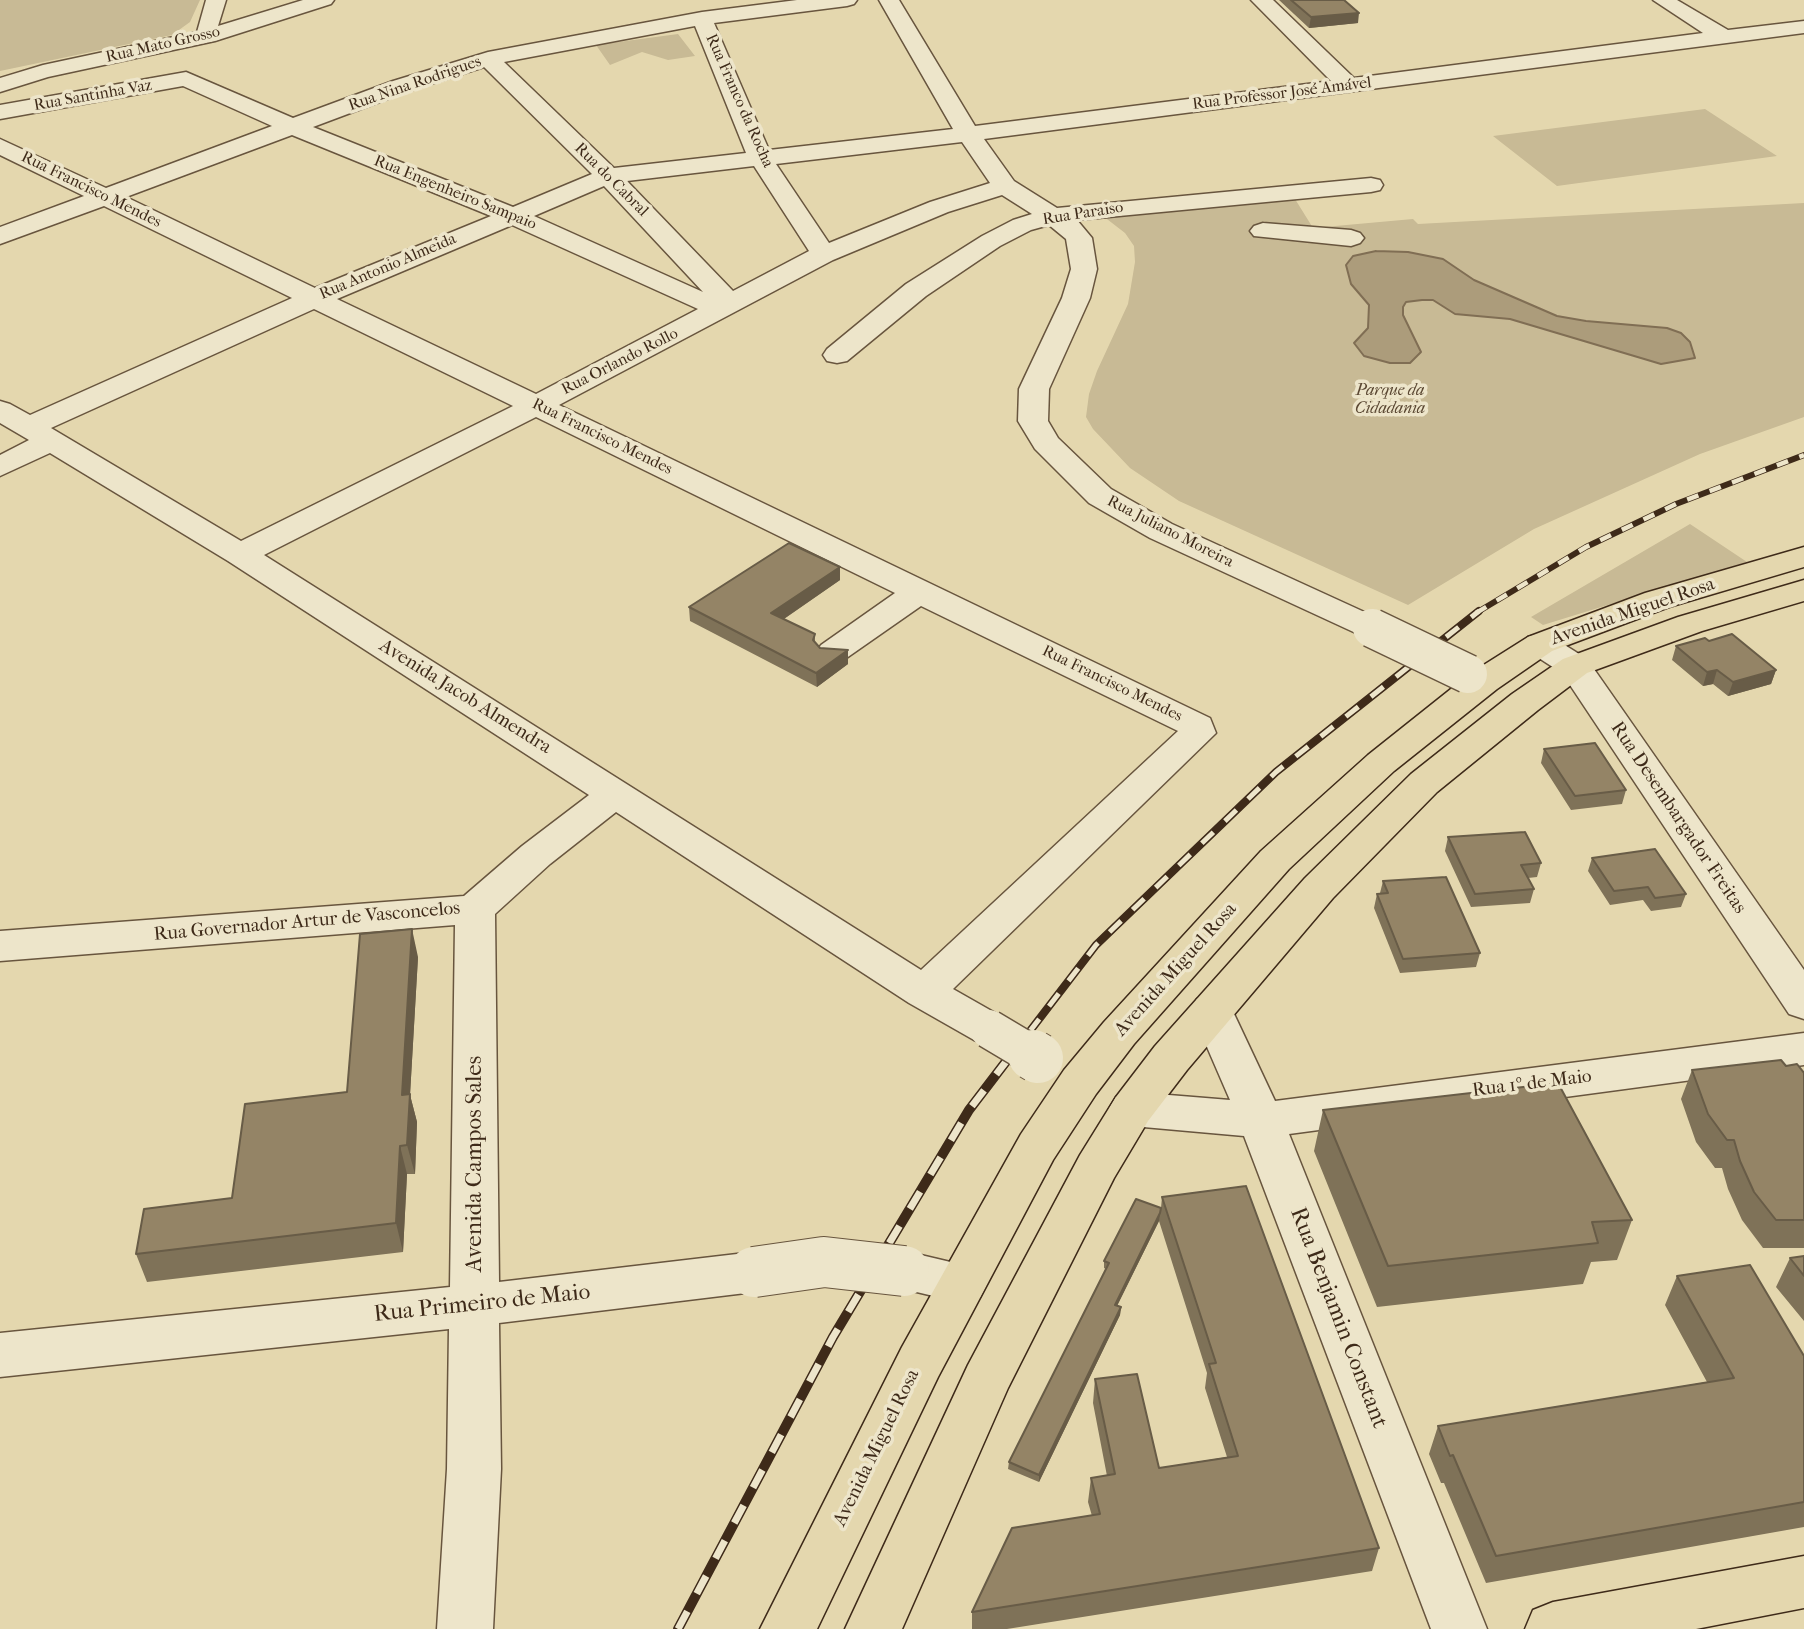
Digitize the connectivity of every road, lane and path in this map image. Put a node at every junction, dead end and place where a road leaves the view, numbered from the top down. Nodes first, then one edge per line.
1 (216, 0) edge
2 (324, 0) edge
3 (847, 0) edge
4 (890, 0) edge
5 (1261, 0) edge
6 (1663, 0) edge
7 (702, 18) junction
8 (1804, 27) edge
9 (207, 29) junction
10 (1724, 37) junction
11 (488, 59) junction
12 (186, 79) joint
13 (0, 85) edge
14 (1348, 85) junction
15 (0, 113) edge
16 (293, 127) junction
17 (968, 134) junction
18 (0, 146) edge
19 (760, 157) junction
20 (608, 176) junction
21 (1006, 186) junction
22 (1371, 186) dead end
23 (107, 197) junction
24 (511, 215) junction
25 (1052, 216) junction
26 (1265, 233) dead end
27 (0, 236) edge
28 (1342, 239) dead end
29 (824, 254) junction
30 (315, 298) junction
31 (727, 307) junction
32 (837, 355) dead end
33 (536, 405) junction
34 (0, 410) edge
35 (40, 434) junction
36 (0, 467) edge
37 (240, 554) junction
38 (1798, 572) edge
39 (920, 591) junction
40 (1657, 600) junction
41 (1690, 624) junction
42 (1540, 644) junction
43 (833, 652) edge
44 (1575, 666) junction
45 (1476, 677) junction
46 (616, 793) junction
47 (475, 909) junction
48 (0, 946) edge
49 (924, 992) junction
50 (1804, 1003) edge
51 (1212, 1010) junction
52 (1804, 1049) edge
53 (1059, 1070) junction
54 (1132, 1109) junction
55 (1261, 1120) junction
56 (962, 1283) junction
57 (476, 1305) junction
58 (0, 1355) edge
59 (1804, 1582) edge
60 (465, 1629) edge
61 (788, 1629) edge
62 (873, 1629) edge
63 (1459, 1629) edge
64 (1553, 1629) edge

1 - 9 street
2 - 9 street, Rua Mato Grosso
3 - 7 street, Rua Nina Rodrigues
4 - 17 street, Rua Juliano Moreira
5 - 14 street
6 - 10 street
7 - 11 street, Rua Nina Rodrigues
7 - 19 street, Rua Franco da Rocha
8 - 10 street, Rua Professor José Amável
9 - 13 street, Rua Mato Grosso
10 - 14 street, Rua Professor José Amável
11 - 16 street, Rua Nina Rodrigues
11 - 20 street, Rua do Cabral
12 - 15 street, Rua Santinha Vaz
12 - 16 street, Rua Engenheiro Sampaio
14 - 17 street, Rua Professor José Amável
16 - 23 street, Rua Nina Rodrigues
16 - 24 street, Rua Engenheiro Sampaio
17 - 19 street, Rua Professor José Amável
17 - 21 street, Rua Juliano Moreira
18 - 23 street, Rua Francisco Mendes
19 - 20 street, Rua Antonio Almeida
19 - 29 street, Rua Franco da Rocha
20 - 24 street, Rua Antonio Almeida
20 - 31 street, Rua do Cabral
21 - 25 street, Rua Juliano Moreira
21 - 29 street, Rua Orlando Rollo
22 - 25 street, Rua Paraiso
23 - 27 street, Rua Nina Rodrigues
23 - 30 street, Rua Francisco Mendes
24 - 30 street, Rua Antonio Almeida
24 - 31 street, Rua Engenheiro Sampaio
25 - 32 street, Rua Paraiso
25 - 45 street, Rua Juliano Moreira, bridge
26 - 28 street
29 - 31 street, Rua Orlando Rollo
30 - 33 street, Rua Francisco Mendes
30 - 35 street, Rua Antonio Almeida
31 - 33 street, Rua Orlando Rollo
33 - 37 street, Rua Orlando Rollo
33 - 39 street, Rua Francisco Mendes
34 - 35 street, Avenida Jacob Almendra
35 - 36 street, Rua Antonio Almeida
35 - 37 street, Avenida Jacob Almendra
37 - 46 street, Avenida Jacob Almendra
38 - 40 main road, Avenida Miguel Rosa
38 - 41 main road, Avenida Miguel Rosa
39 - 43 street
39 - 49 street, Rua Francisco Mendes
40 - 41 main road
40 - 42 main road, Avenida Miguel Rosa
41 - 44 main road, Avenida Miguel Rosa
42 - 44 street, Rua Desembargador Freitas
42 - 45 main road, Avenida Miguel Rosa
44 - 50 street, Rua Desembargador Freitas
44 - 51 main road, Avenida Miguel Rosa
45 - 53 main road, Avenida Miguel Rosa
46 - 47 street, Rua Governador Artur de Vasconcelos
46 - 49 street, Avenida Jacob Almendra
47 - 48 street, Rua Governador Artur de Vasconcelos
47 - 57 street, Avenida Campos Sales
49 - 53 street, Avenida Jacob Almendra, bridge
51 - 54 main road, Avenida Miguel Rosa
51 - 55 street, Rua Benjamin Constant
52 - 55 street, Rua 1º de Maio
53 - 54 main road
53 - 56 main road, Avenida Miguel Rosa
54 - 55 street
54 - 62 main road, Avenida Miguel Rosa
55 - 63 street, Rua Benjamin Constant
56 - 57 street, Rua Primeiro de Maio, bridge
56 - 61 main road, Avenida Miguel Rosa
57 - 58 street, Rua Primeiro de Maio
57 - 60 street, Avenida Campos Sales
59 - 64 main road

